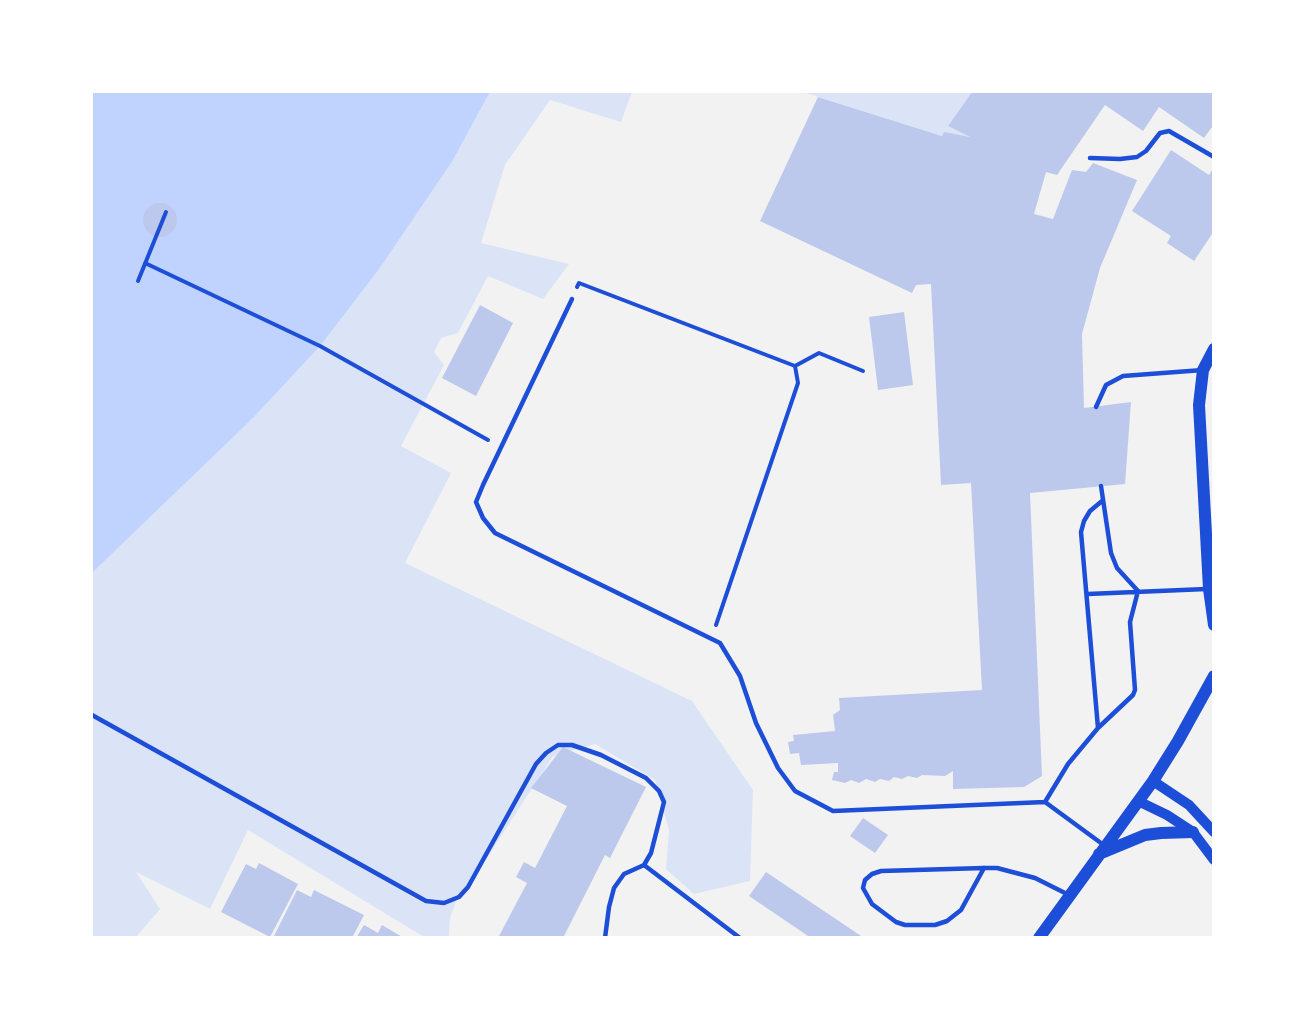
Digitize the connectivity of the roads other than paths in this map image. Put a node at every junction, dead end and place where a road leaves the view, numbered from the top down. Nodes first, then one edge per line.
1 (1214, 157) edge
2 (1090, 158) dead end
3 (572, 299) road end
4 (1214, 349) edge
5 (1203, 370) junction
6 (1096, 407) dead end
7 (1101, 486) dead end
8 (1102, 501) junction
9 (1211, 566) edge
10 (1209, 589) junction
11 (1138, 591) junction
12 (1088, 594) junction
13 (1214, 625) edge
14 (1214, 676) edge
15 (92, 715) edge
16 (1098, 728) junction
17 (1153, 781) junction
18 (1138, 801) junction
19 (1045, 802) junction
20 (1193, 832) junction
21 (1214, 832) edge
22 (1101, 850) junction
23 (1214, 860) edge
24 (644, 866) junction
25 (984, 868) junction
26 (1069, 895) junction
27 (605, 938) edge
28 (740, 938) edge
29 (1039, 938) edge

1 - 2 lane
3 - 19 lane
4 - 5 main road
5 - 6 lane
5 - 9 main road
7 - 8 lane
8 - 11 lane
8 - 12 lane
9 - 10 main road
10 - 11 lane
10 - 13 main road
11 - 12 lane
11 - 16 lane
12 - 16 lane
14 - 17 main road
15 - 24 lane
16 - 19 lane
17 - 18 main road
17 - 21 street
18 - 20 street
18 - 22 main road
19 - 22 lane
20 - 22 main road
20 - 23 street
22 - 26 main road
24 - 27 lane
24 - 28 lane
25 - 25 lane
25 - 26 lane
26 - 29 main road

